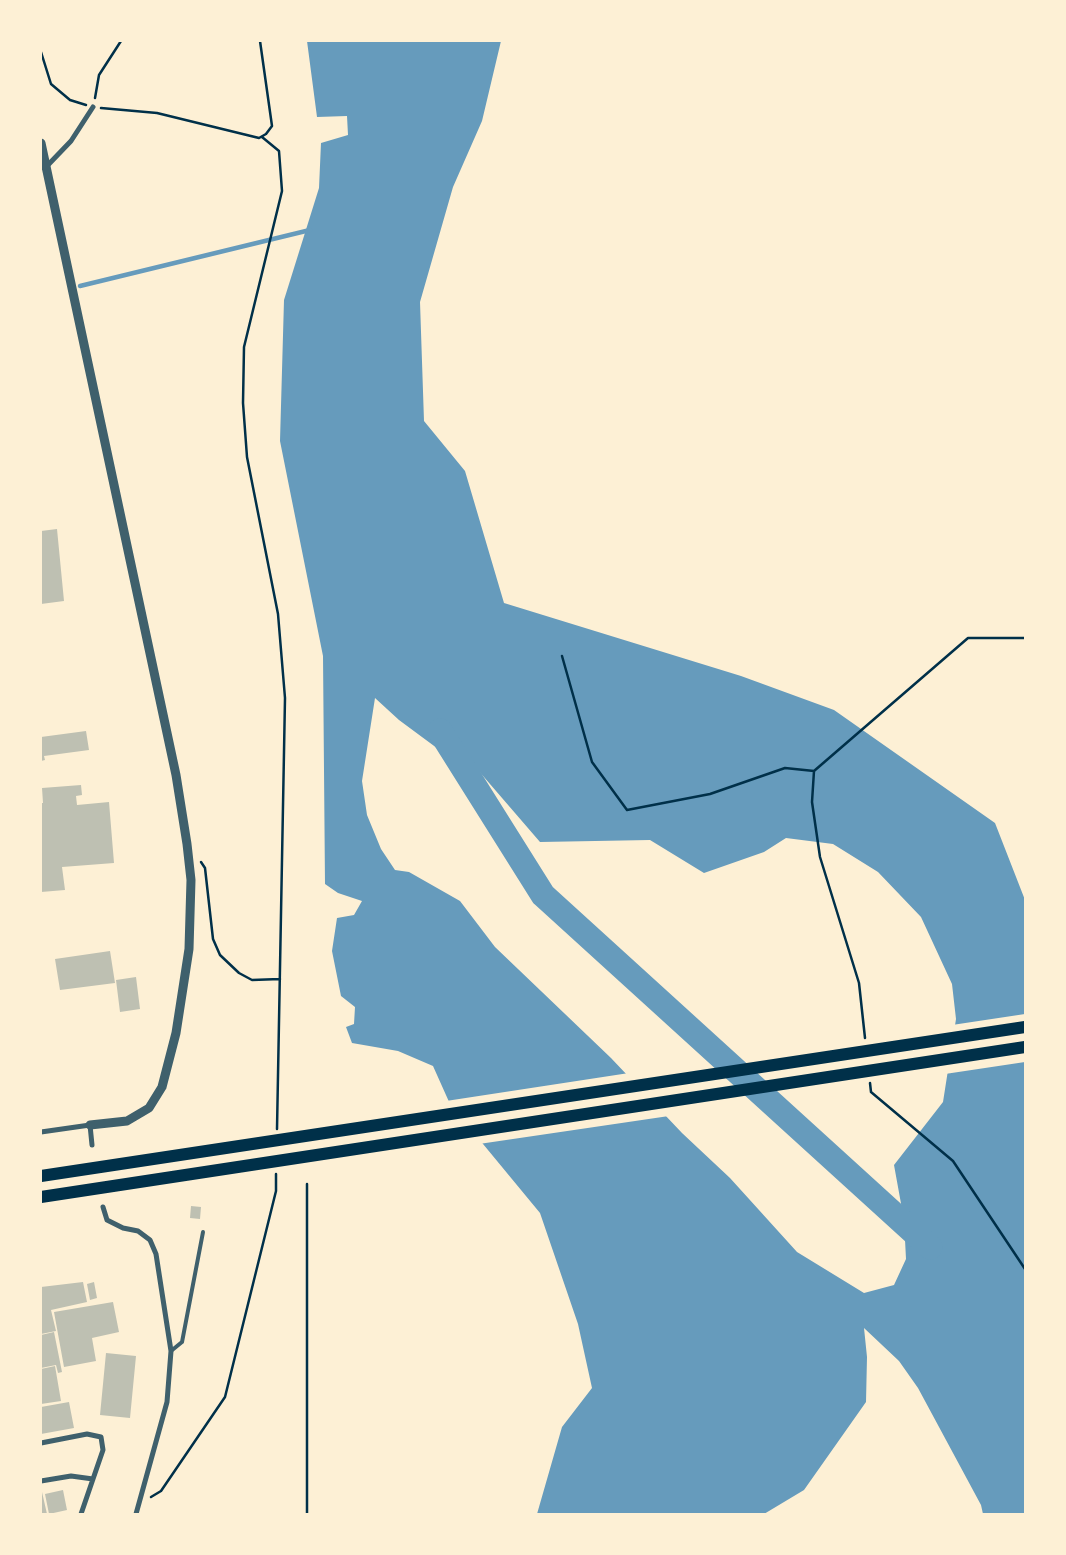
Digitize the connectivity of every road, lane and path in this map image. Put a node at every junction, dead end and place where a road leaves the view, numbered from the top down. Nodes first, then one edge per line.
1 (121, 41) edge
2 (260, 41) edge
3 (41, 52) edge
4 (93, 107) junction
5 (262, 137) junction
6 (41, 143) edge
7 (44, 167) edge
8 (1025, 638) edge
9 (562, 656) dead end
10 (187, 844) junction
11 (280, 980) junction
12 (1025, 1027) edge
13 (1025, 1046) edge
14 (90, 1125) junction
15 (41, 1132) edge
16 (277, 1133) dead end
17 (92, 1145) dead end
18 (276, 1171) dead end
19 (41, 1176) edge
20 (307, 1184) dead end
21 (41, 1197) edge
22 (104, 1207) dead end
23 (203, 1232) dead end
24 (171, 1351) junction
25 (41, 1443) edge
26 (93, 1479) junction
27 (41, 1481) edge
28 (139, 1504) junction
29 (81, 1514) edge
30 (136, 1514) edge
31 (307, 1514) edge

1 - 4 path
2 - 5 path
3 - 4 path
4 - 5 path
4 - 7 street
5 - 11 path
6 - 7 street
7 - 10 street
8 - 9 path
10 - 11 path
10 - 14 street
11 - 16 path
12 - 19 highway
13 - 21 highway
14 - 15 street
14 - 17 street
18 - 28 path
20 - 31 path
22 - 24 street
23 - 24 lane
24 - 28 street
25 - 26 street
26 - 27 street
26 - 29 street
28 - 30 street

